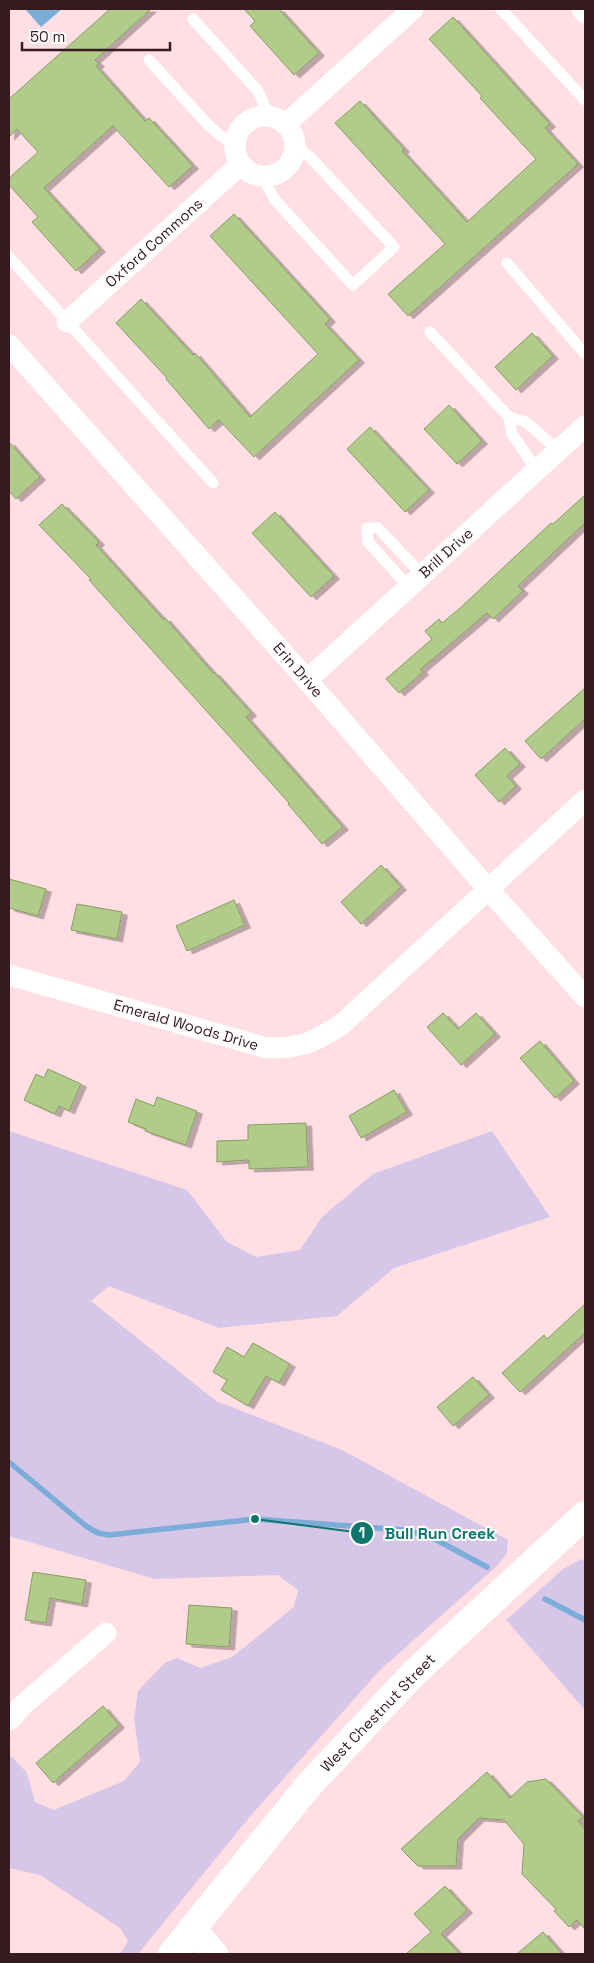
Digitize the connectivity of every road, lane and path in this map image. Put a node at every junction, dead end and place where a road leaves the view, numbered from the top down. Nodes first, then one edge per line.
1 (413, 9) edge
2 (501, 9) edge
3 (582, 9) edge
4 (585, 12) edge
5 (193, 19) dead end
6 (149, 60) dead end
7 (585, 100) edge
8 (277, 120) junction
9 (295, 144) junction
10 (238, 155) junction
11 (262, 176) junction
12 (9, 257) edge
13 (507, 263) dead end
14 (67, 322) junction
15 (430, 332) dead end
16 (10, 351) edge
17 (585, 354) edge
18 (509, 417) junction
19 (585, 426) edge
20 (558, 450) junction
21 (537, 470) junction
22 (213, 483) dead end
23 (415, 581) junction
24 (306, 680) junction
25 (585, 800) edge
26 (488, 889) junction
27 (9, 975) edge
28 (585, 997) edge
29 (585, 1515) edge
30 (106, 1633) dead end
31 (9, 1720) edge
32 (192, 1929) junction
33 (172, 1954) edge
34 (214, 1954) edge

1 - 8 street, Oxford Commons
2 - 7 lane
3 - 4 street
5 - 8 lane
6 - 10 lane
8 - 9 street
8 - 10 street, Oxford Commons
9 - 11 street
9 - 11 lane
10 - 11 street
10 - 14 street, Oxford Commons
12 - 14 lane
13 - 17 lane
14 - 22 lane
15 - 18 lane
16 - 24 street, Erin Drive
18 - 20 lane
18 - 21 lane
19 - 20 street, Brill Drive
20 - 21 street, Brill Drive
21 - 23 street, Brill Drive
23 - 23 lane
23 - 24 street, Brill Drive
24 - 26 street, Erin Drive
25 - 26 street, Emerald Woods Drive
26 - 27 street, Emerald Woods Drive
26 - 28 street, Erin Drive
29 - 32 main road, West Chestnut Street
30 - 31 street
32 - 33 main road, West Chestnut Street
32 - 34 main road

